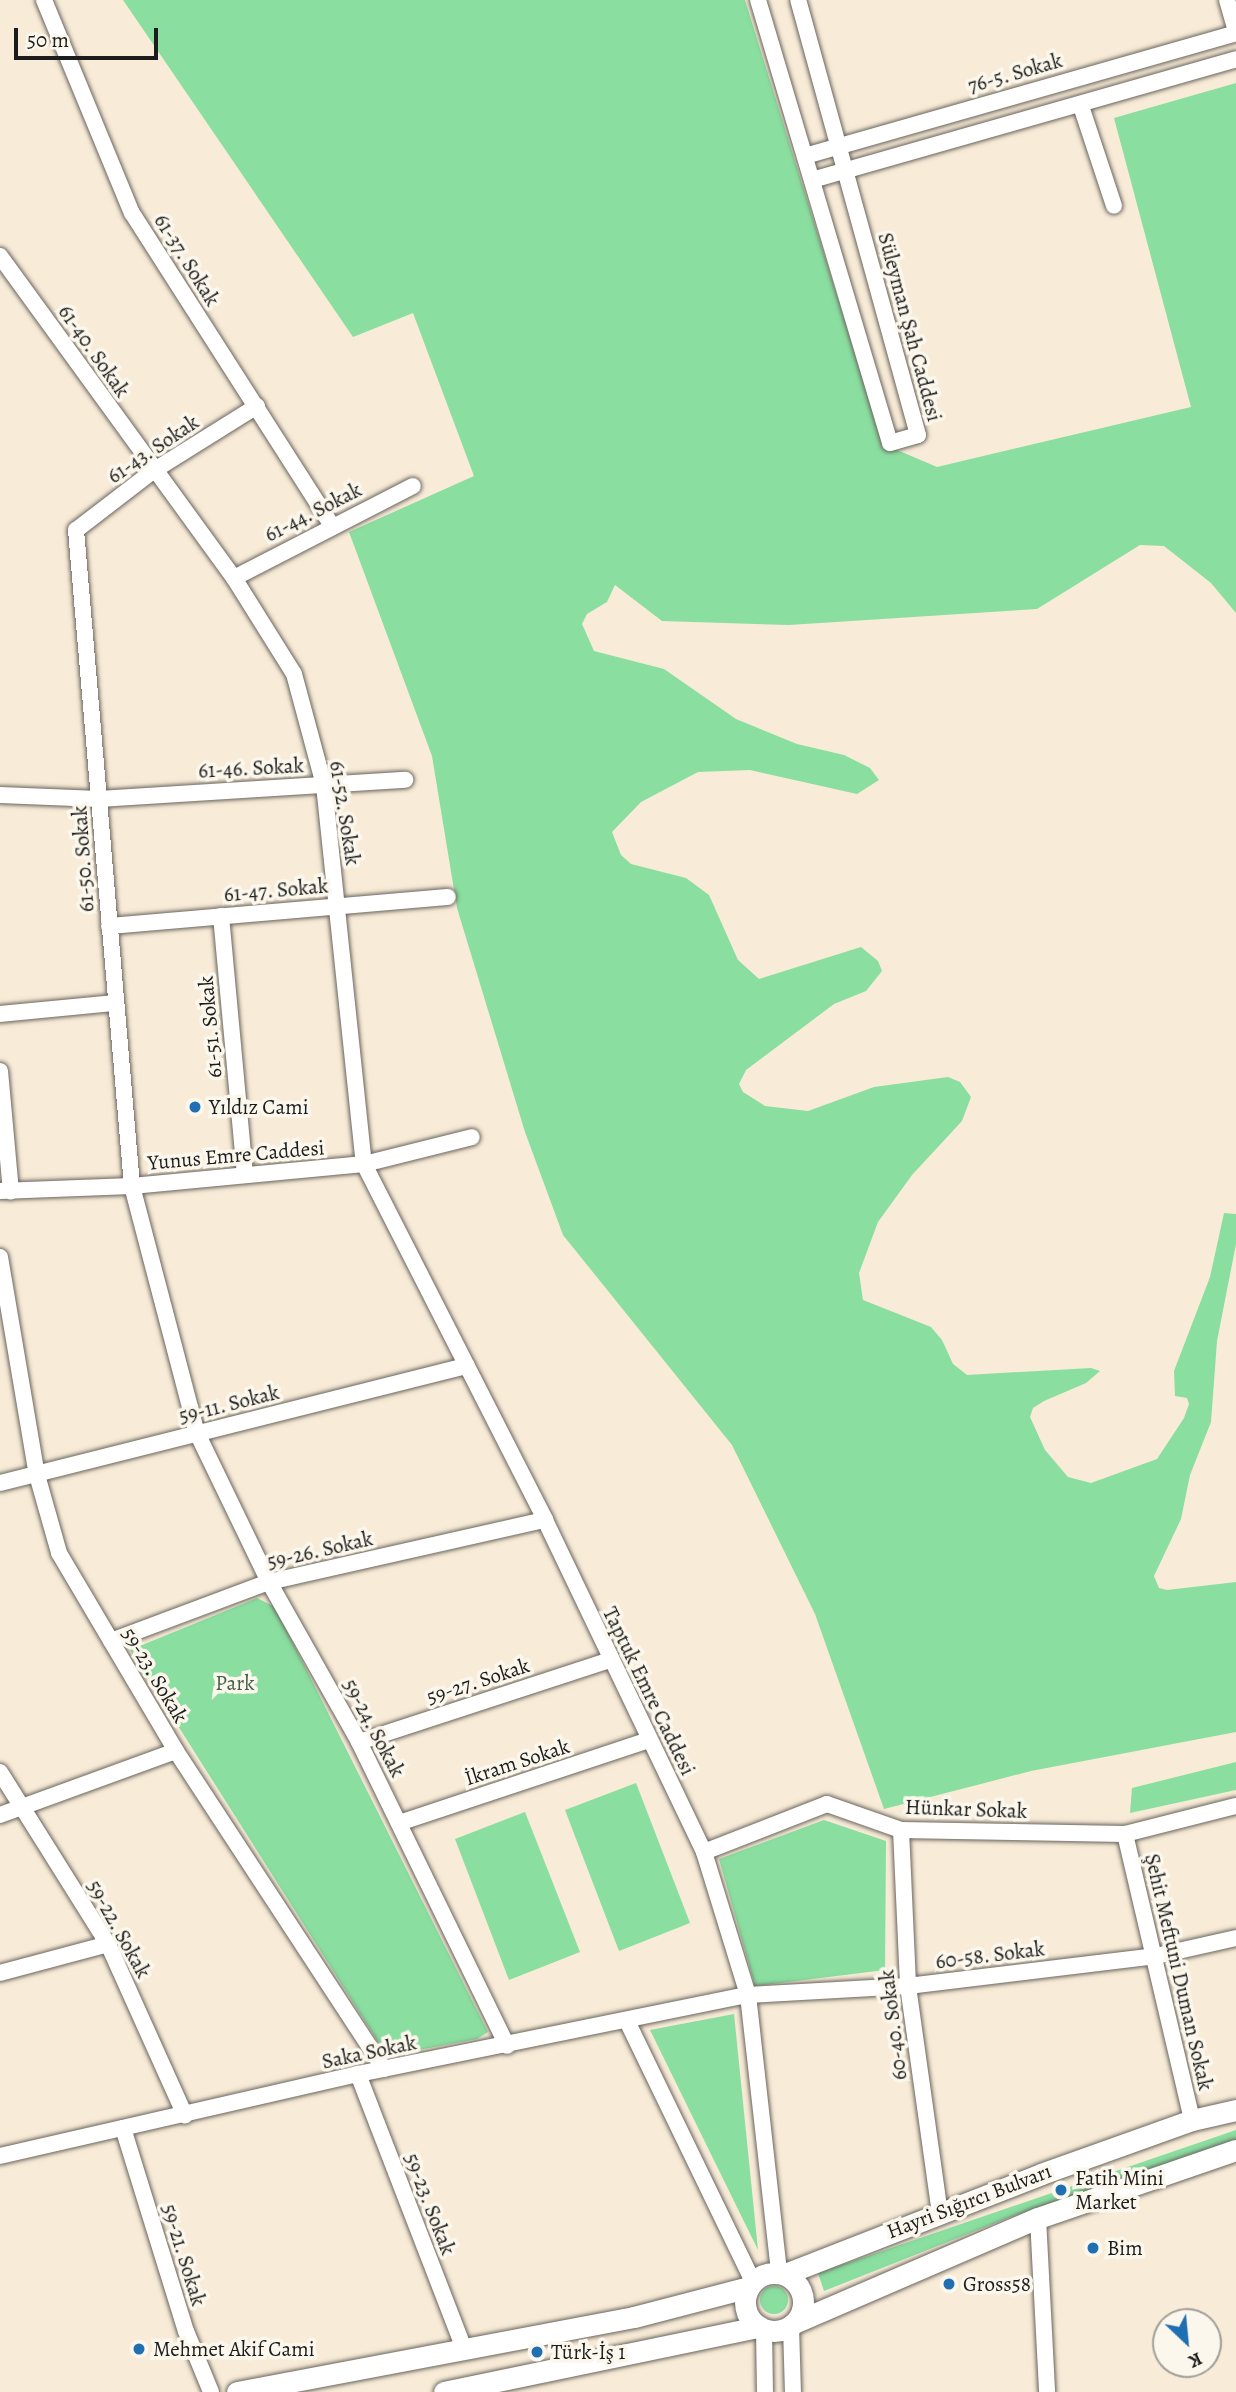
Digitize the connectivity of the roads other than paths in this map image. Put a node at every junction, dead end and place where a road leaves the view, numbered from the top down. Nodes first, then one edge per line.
1 (44, 0) edge
2 (758, 0) edge
3 (798, 0) edge
4 (1227, 0) edge
5 (1236, 32) edge
6 (1236, 59) edge
7 (1081, 106) junction
8 (839, 145) junction
9 (805, 156) junction
10 (846, 170) junction
11 (812, 180) junction
12 (1114, 206) dead end
13 (0, 256) edge
14 (257, 406) junction
15 (153, 471) junction
16 (413, 486) dead end
17 (331, 524) junction
18 (76, 530) joint
19 (234, 578) junction
20 (405, 780) dead end
21 (324, 785) junction
22 (0, 795) edge
23 (99, 799) junction
24 (448, 897) dead end
25 (337, 905) junction
26 (221, 916) junction
27 (109, 926) junction
28 (115, 1003) junction
29 (0, 1014) edge
30 (0, 1071) edge
31 (472, 1138) dead end
32 (364, 1164) junction
33 (245, 1175) junction
34 (132, 1186) junction
35 (5, 1191) edge
36 (0, 1257) edge
37 (467, 1366) junction
38 (197, 1433) junction
39 (37, 1475) junction
40 (0, 1483) edge
41 (545, 1520) junction
42 (269, 1582) junction
43 (111, 1641) junction
44 (610, 1660) junction
45 (648, 1740) junction
46 (359, 1742) junction
47 (176, 1751) junction
48 (0, 1772) edge
49 (1236, 1806) edge
50 (24, 1809) junction
51 (0, 1815) edge
52 (399, 1823) junction
53 (901, 1830) junction
54 (1125, 1834) junction
55 (704, 1852) junction
56 (1236, 1938) edge
57 (108, 1944) junction
58 (1156, 1955) junction
59 (0, 1973) edge
60 (908, 1986) junction
61 (748, 1995) junction
62 (628, 2023) junction
63 (507, 2046) junction
64 (384, 2069) junction
65 (358, 2074) junction
66 (1236, 2110) edge
67 (185, 2115) junction
68 (1192, 2120) junction
69 (123, 2128) junction
70 (1236, 2150) edge
71 (0, 2156) edge
72 (940, 2213) junction
73 (1038, 2218) junction
74 (782, 2274) junction
75 (751, 2284) junction
76 (793, 2324) junction
77 (761, 2328) junction
78 (464, 2349) junction
79 (500, 2386) edge
80 (211, 2392) edge
81 (237, 2392) edge
82 (444, 2392) edge
83 (765, 2392) edge
84 (793, 2392) edge
85 (1047, 2392) edge

1 - 14 street, 61-37. Sokak
2 - 9 street, Süleyman Şah Caddesi
3 - 8 street, Süleyman Şah Caddesi
4 - 5 street
5 - 8 street, 76-5. Sokak
6 - 7 street
7 - 10 street
7 - 12 street
8 - 9 street, 76-5. Sokak
8 - 10 street, Süleyman Şah Caddesi
9 - 11 street, Süleyman Şah Caddesi
10 - 11 street
10 - 11 street, Süleyman Şah Caddesi
13 - 15 street, 61-40. Sokak
14 - 15 street, 61-43. Sokak
14 - 17 street, 61-37. Sokak
15 - 18 street, 61-43. Sokak
15 - 19 street, 61-52. Sokak
16 - 17 street, 61-44. Sokak
17 - 19 street, 61-44. Sokak
18 - 23 street, 61-50. Sokak
19 - 21 street, 61-52. Sokak
20 - 21 street, 61-46. Sokak
21 - 23 street, 61-46. Sokak
21 - 25 street, 61-52. Sokak
22 - 23 street, 61-46. Sokak
23 - 27 street, 61-50. Sokak
24 - 25 street, 61-47. Sokak
25 - 26 street, 61-47. Sokak
25 - 32 street, 61-52. Sokak
26 - 27 street, 61-47. Sokak
26 - 33 street, 61-51. Sokak
27 - 28 street, 61-50. Sokak
28 - 29 street
28 - 34 street, 61-50. Sokak
30 - 35 street
31 - 32 street, Yunus Emre Caddesi
32 - 33 street, Yunus Emre Caddesi
32 - 37 street, Taptuk Emre Caddesi
33 - 34 street, Yunus Emre Caddesi
34 - 35 street, Yunus Emre Caddesi
34 - 38 street
36 - 39 street, 59-23. Sokak
37 - 38 street, 59-11. Sokak
37 - 41 street, Taptuk Emre Caddesi
38 - 39 street, 59-11. Sokak
38 - 42 street, 59-24. Sokak
39 - 40 street, 59-11. Sokak
39 - 43 street, 59-23. Sokak
41 - 42 street, 59-26. Sokak
41 - 44 street, Taptuk Emre Caddesi
42 - 43 street, 59-26. Sokak
42 - 46 street, 59-24. Sokak
43 - 47 street, 59-23. Sokak
44 - 45 street, Taptuk Emre Caddesi
44 - 46 street, 59-27. Sokak
45 - 52 street, İkram Sokak
45 - 55 street, Taptuk Emre Caddesi
46 - 52 street, 59-24. Sokak
47 - 50 street
47 - 64 street, 59-23. Sokak
48 - 50 street, 59-22. Sokak
49 - 54 street, Hünkar Sokak
50 - 51 street
50 - 57 street, 59-22. Sokak
52 - 63 street, 59-24. Sokak
53 - 54 street, Hünkar Sokak
53 - 55 street, Hünkar Sokak
53 - 60 street, 60-40. Sokak
54 - 58 street, Şehit Meftuni Duman Sokak
55 - 61 street, Taptuk Emre Caddesi
56 - 58 street, 60-58. Sokak
57 - 59 street
57 - 67 street, 59-22. Sokak
58 - 60 street, 60-58. Sokak
58 - 68 street, Şehit Meftuni Duman Sokak
60 - 61 street, 60-58. Sokak
60 - 72 street, 60-40. Sokak
61 - 62 street, Saka Sokak
61 - 74 street, Taptuk Emre Caddesi
62 - 63 street, Saka Sokak
62 - 75 street
63 - 64 street, Saka Sokak
64 - 65 street, Saka Sokak
65 - 67 street, Saka Sokak
65 - 78 street, 59-23. Sokak
66 - 68 street, Hayri Sığırcı Bulvarı
67 - 69 street, Saka Sokak
68 - 72 street, Hayri Sığırcı Bulvarı
69 - 71 street, Saka Sokak
69 - 80 street, 59-21. Sokak
70 - 73 street, Hayri Sığırcı Bulvarı
72 - 74 street, Hayri Sığırcı Bulvarı
73 - 76 street, Hayri Sığırcı Bulvarı
73 - 85 street
74 - 75 street
74 - 76 street
75 - 77 street
75 - 78 street
76 - 77 street
76 - 84 street
77 - 79 street
77 - 83 street
78 - 81 street
79 - 82 street

